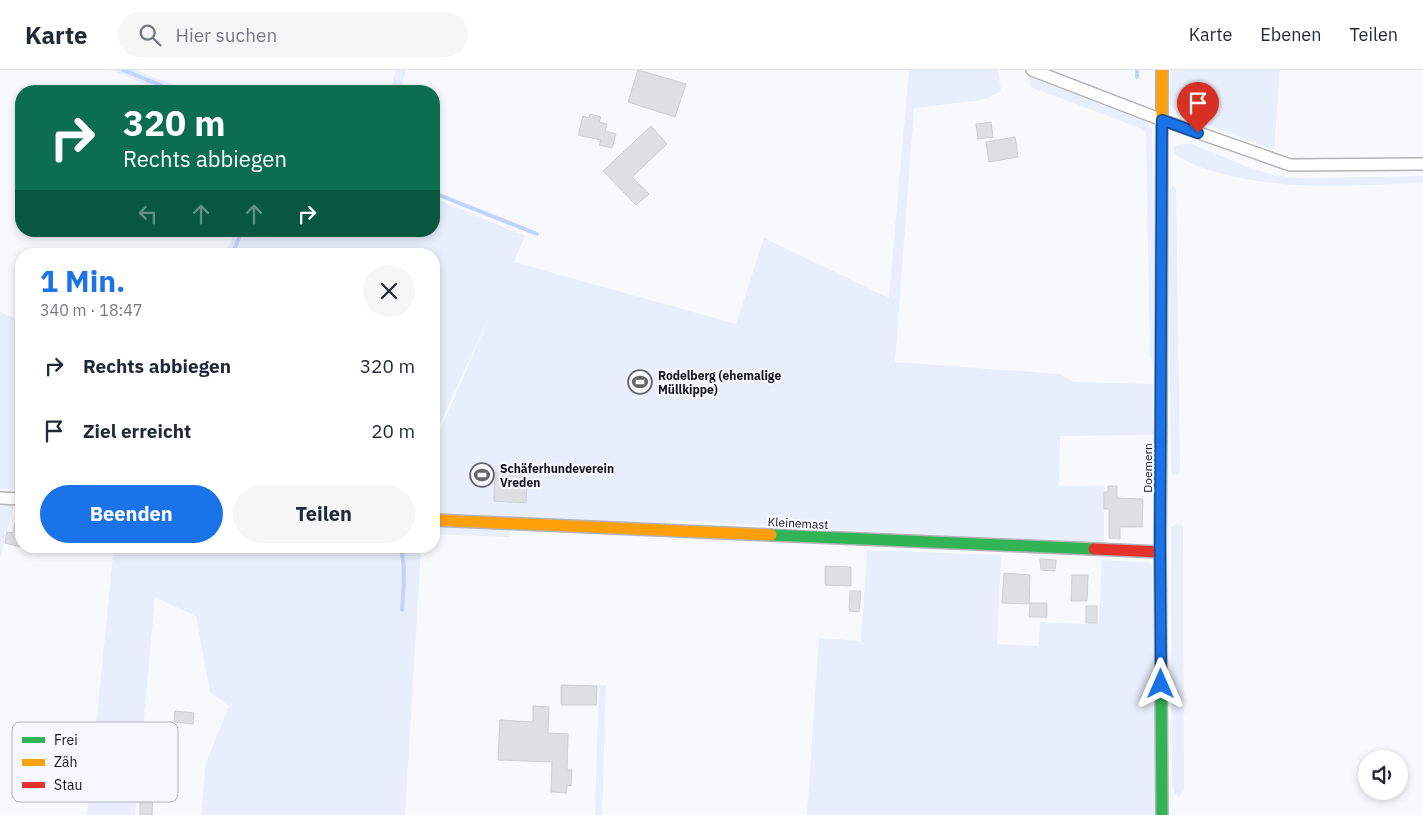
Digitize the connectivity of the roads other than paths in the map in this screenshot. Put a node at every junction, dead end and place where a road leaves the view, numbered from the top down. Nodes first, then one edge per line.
1 (1032, 70) edge
2 (1162, 70) edge
3 (1162, 120) junction
4 (1423, 164) edge
5 (0, 498) edge
6 (15, 499) edge
7 (440, 520) edge
8 (1160, 552) junction
9 (1162, 815) edge

1 - 3 street
2 - 3 street, Doemern
3 - 4 street
3 - 8 street, Doemern
5 - 6 street
7 - 8 street, Kleinemast
8 - 9 street, Doemern

